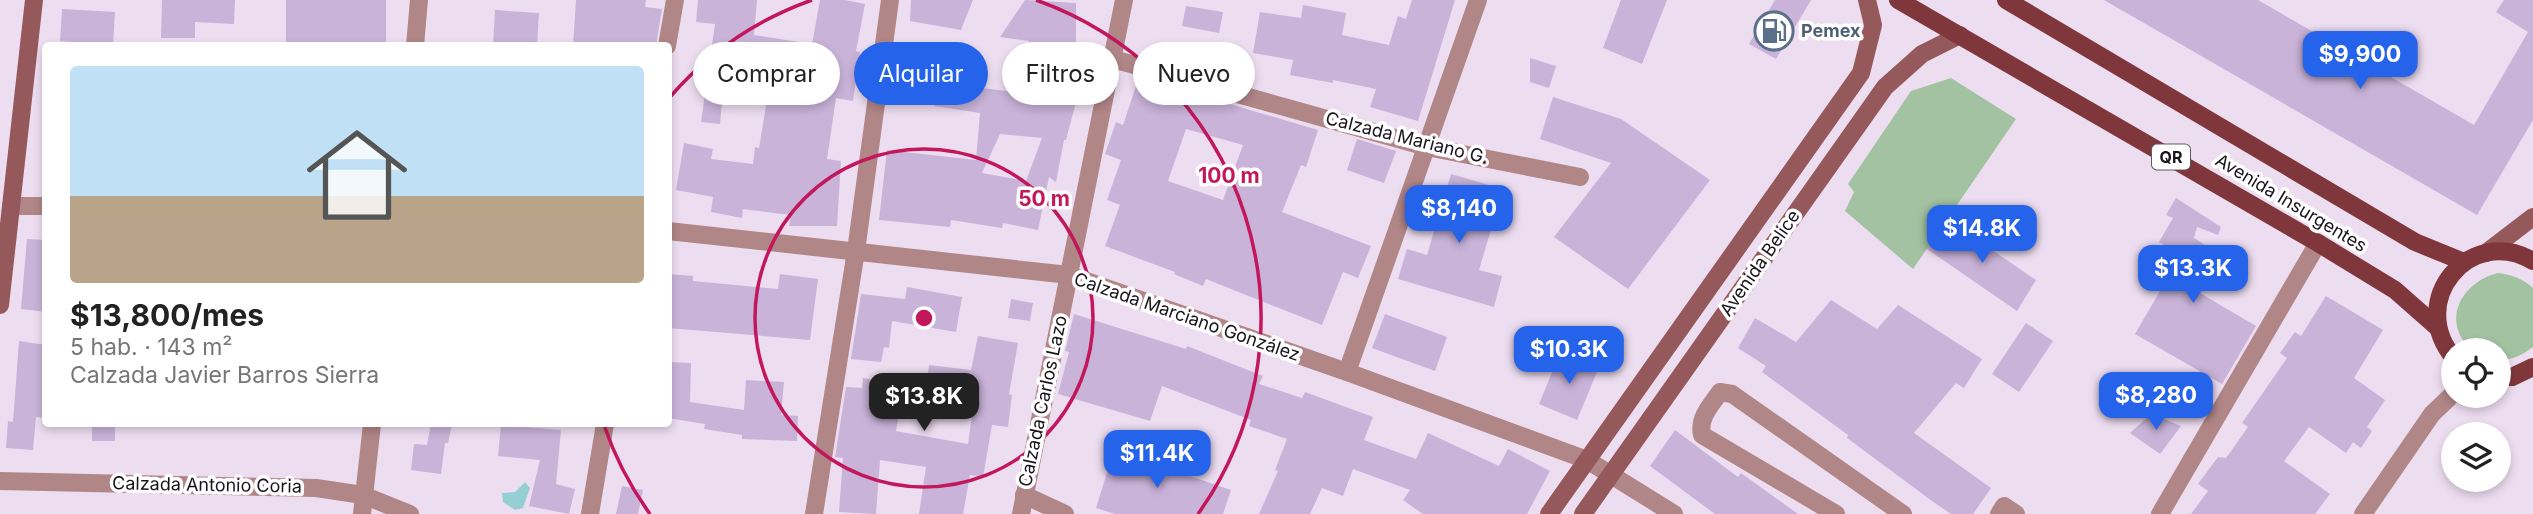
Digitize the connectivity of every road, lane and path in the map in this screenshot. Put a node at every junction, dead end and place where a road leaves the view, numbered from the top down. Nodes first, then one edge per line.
1 (34, 0) edge
2 (419, 0) edge
3 (675, 0) edge
4 (890, 0) edge
5 (1124, 0) edge
6 (1478, 0) edge
7 (1867, 0) edge
8 (1898, 0) edge
9 (2006, 0) edge
10 (1961, 36) junction
11 (415, 42) edge
12 (668, 42) edge
13 (1116, 42) edge
14 (1119, 61) edge
15 (1104, 105) edge
16 (1427, 147) junction
17 (1580, 177) dead end
18 (11, 206) junction
19 (42, 206) edge
20 (2533, 217) edge
21 (672, 231) edge
22 (2318, 243) junction
23 (856, 250) junction
24 (2486, 253) junction
25 (2533, 261) edge
26 (2464, 262) junction
27 (1069, 275) junction
28 (0, 305) edge
29 (2437, 327) junction
30 (2441, 338) edge
31 (2532, 370) edge
32 (1347, 372) junction
33 (2511, 377) edge
34 (2441, 405) edge
35 (372, 427) edge
36 (605, 427) edge
37 (1587, 460) junction
38 (1611, 474) junction
39 (0, 481) edge
40 (363, 495) junction
41 (1024, 495) junction
42 (362, 514) edge
43 (410, 514) edge
44 (590, 514) edge
45 (814, 514) edge
46 (1021, 514) edge
47 (1065, 514) edge
48 (1549, 514) edge
49 (1583, 514) edge
50 (1674, 514) edge
51 (1836, 514) edge
52 (1903, 514) edge
53 (2160, 514) edge
54 (2363, 514) edge

1 - 18 main road
2 - 11 street
3 - 12 street
4 - 23 street
5 - 13 street, Calzada Carlos Lazo
6 - 16 street
7 - 37 main road, Avenida Belice
8 - 10 main road, Avenida Insurgentes / QR
9 - 26 main road, Avenida Insurgentes
10 - 22 main road, Avenida Insurgentes / QR
10 - 38 main road, Avenida Belice
14 - 16 street, Calzada Mariano G.
15 - 27 street, Calzada Carlos Lazo
16 - 17 street, Calzada Mariano G.
16 - 32 street
18 - 19 street
18 - 28 main road
20 - 24 main road
21 - 23 street, Calzada Marciano González
22 - 29 main road, Avenida Insurgentes / QR
22 - 53 street
23 - 27 street, Calzada Marciano González
23 - 45 street
24 - 25 main road
24 - 26 main road
26 - 29 main road
27 - 32 street, Calzada Marciano González
27 - 41 street, Calzada Carlos Lazo
29 - 30 main road
31 - 33 main road
32 - 37 street, Calzada Marciano González
34 - 54 street
35 - 40 street
36 - 44 street
37 - 38 street, Calzada Marciano González
37 - 48 main road, Avenida Belice
38 - 49 main road, Avenida Belice
38 - 50 street, Calzada Marciano González
39 - 40 street, Calzada Antonio Coria
40 - 42 street
40 - 43 street, Calzada Antonio Coria
41 - 46 street, Calzada Carlos Lazo
41 - 47 street
51 - 52 street

